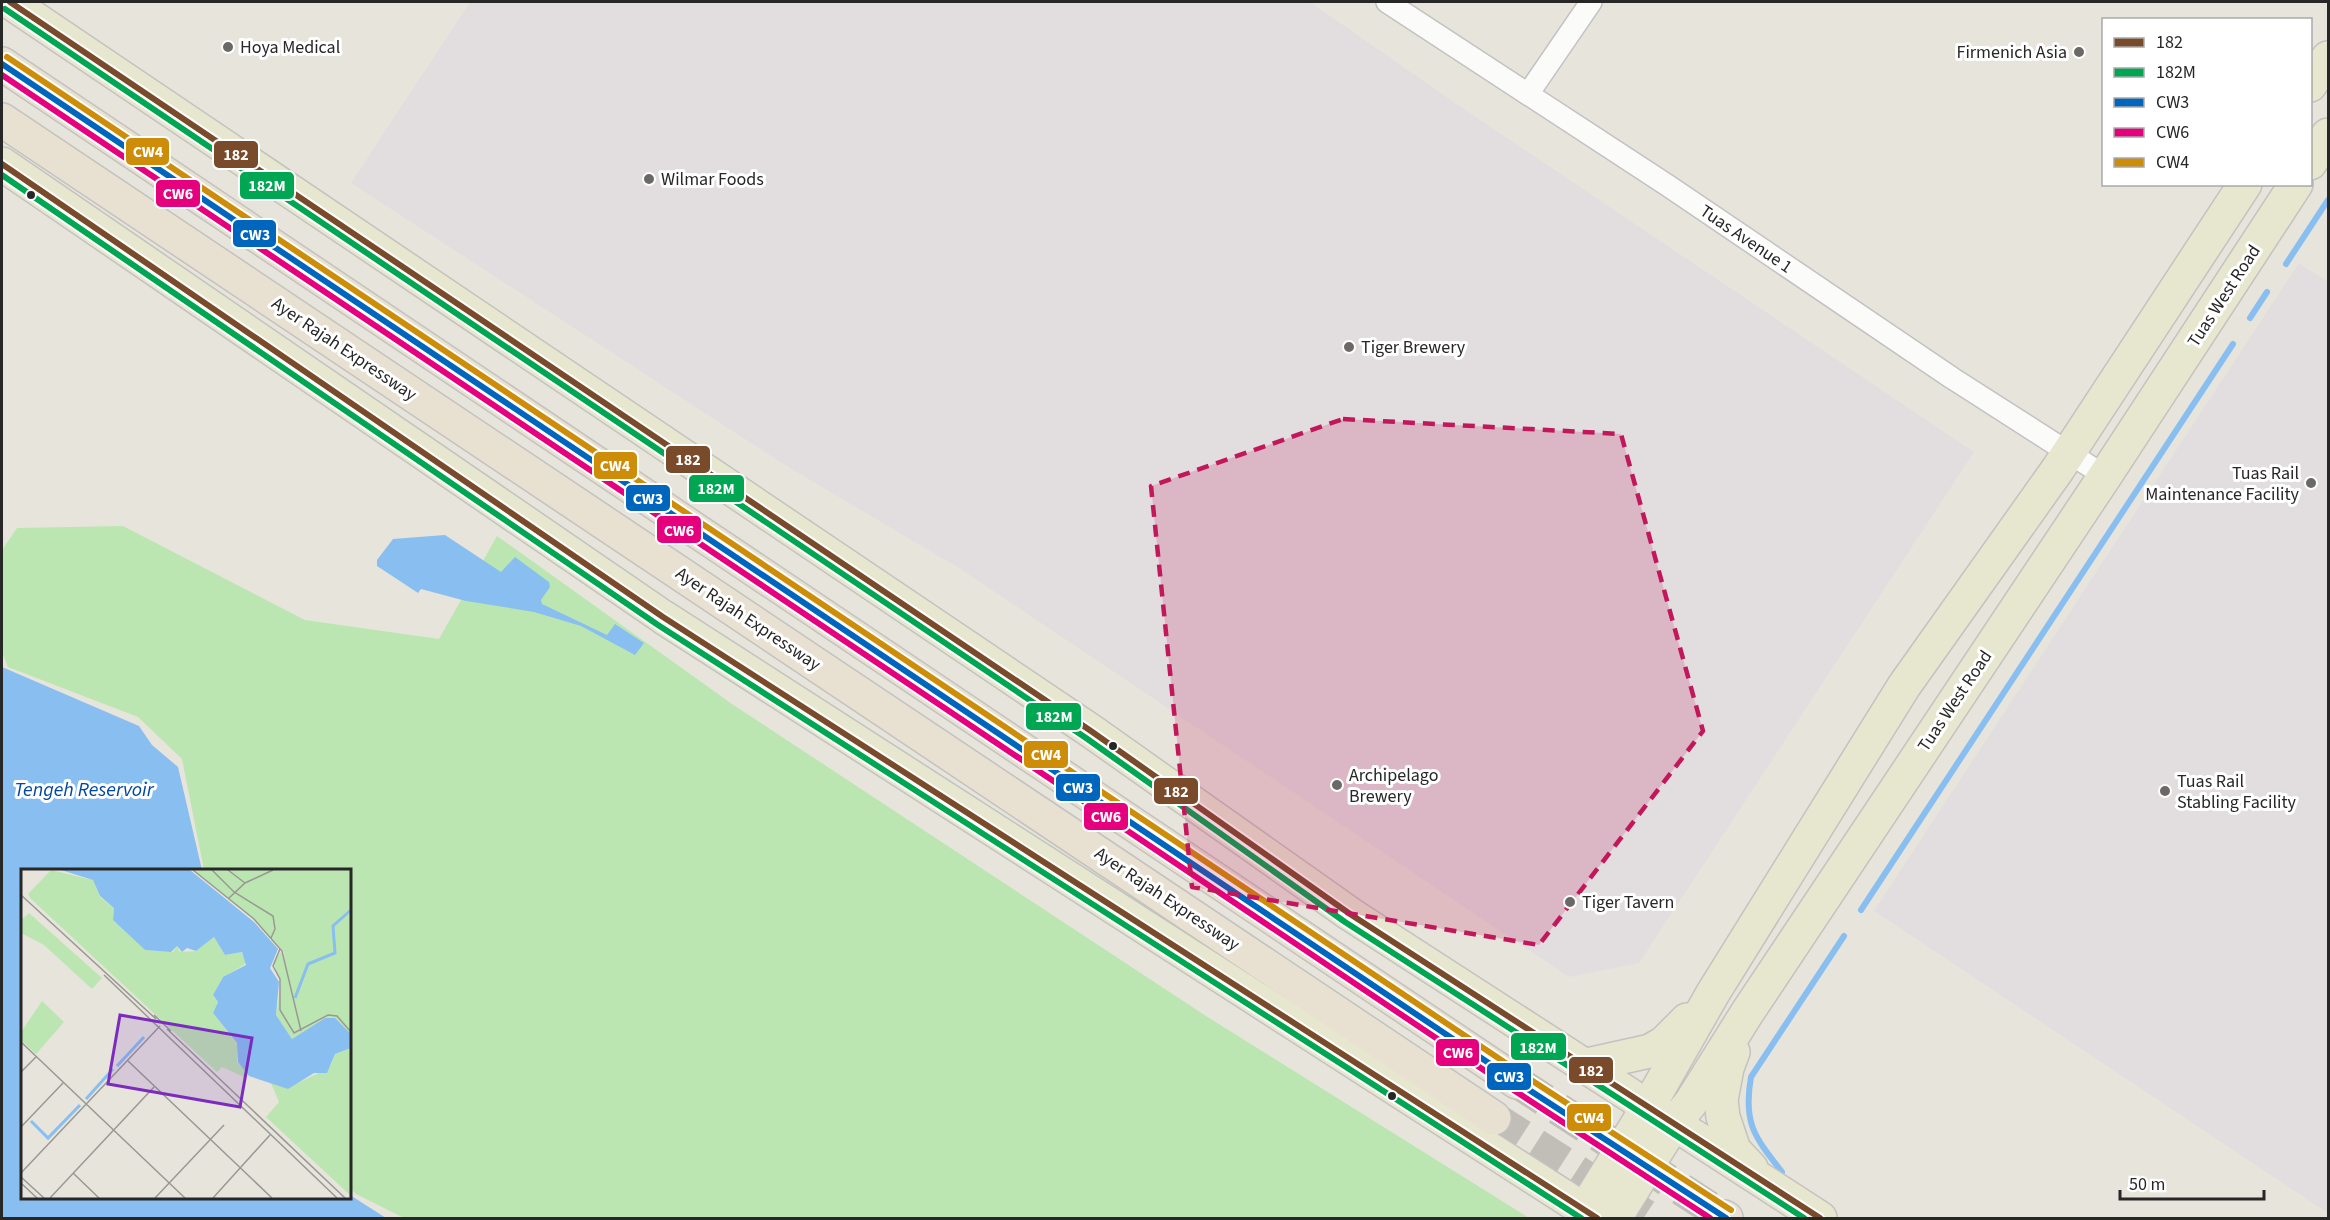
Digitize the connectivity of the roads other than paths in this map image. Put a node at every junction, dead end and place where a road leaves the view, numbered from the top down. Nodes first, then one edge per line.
1 (10, 2) edge
2 (1387, 2) edge
3 (1591, 2) edge
4 (2328, 58) edge
5 (2, 64) edge
6 (2312, 82) edge
7 (1528, 94) junction
8 (2, 120) edge
9 (2328, 135) edge
10 (2312, 160) edge
11 (2, 164) edge
12 (2244, 186) edge
13 (2295, 186) edge
14 (2068, 453) junction
15 (2105, 476) junction
16 (1713, 993) junction
17 (1747, 1013) junction
18 (1582, 1066) junction
19 (1517, 1082) tunnel mouth
20 (1661, 1115) junction
21 (1494, 1118) tunnel mouth
22 (1764, 1182) junction
23 (1599, 1216) edge
24 (1820, 1218) edge

1 - 18 main road
2 - 7 street, Tuas Avenue 1
3 - 7 street
4 - 6 main road
5 - 19 highway
7 - 14 street, Tuas Avenue 1
8 - 21 highway, Ayer Rajah Expressway
9 - 10 main road
11 - 23 main road
12 - 14 main road, Tuas West Road
13 - 15 main road, Tuas West Road
14 - 15 street, Tuas Avenue 1
14 - 16 main road, Tuas West Road
15 - 17 main road, Tuas West Road
16 - 18 main road
16 - 20 main road, Tuas West Road
17 - 20 main road, Tuas West Road
17 - 22 main road
18 - 20 main road
20 - 22 main road
20 - 23 main road, Tuas West Road
22 - 24 main road

